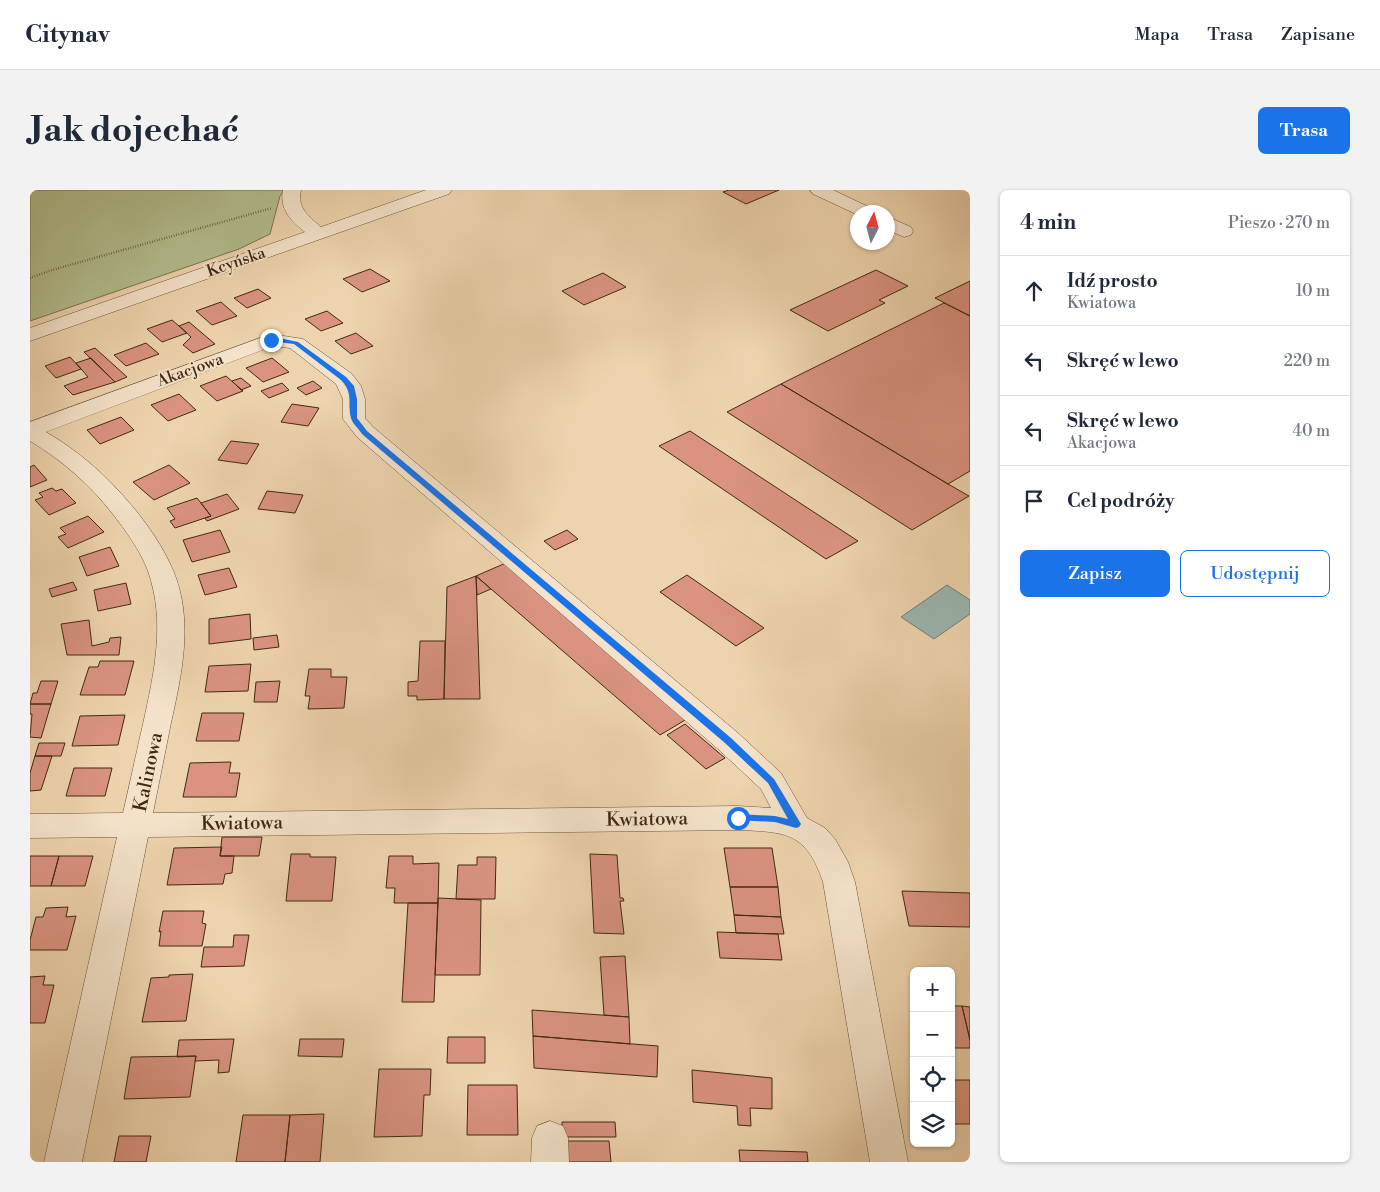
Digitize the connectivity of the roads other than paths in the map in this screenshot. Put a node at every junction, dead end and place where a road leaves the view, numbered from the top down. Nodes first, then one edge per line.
1 (443, 190) edge
2 (819, 190) edge
3 (291, 197) edge
4 (850, 205) edge
5 (318, 234) junction
6 (30, 335) edge
7 (30, 431) edge
8 (796, 824) junction
9 (137, 825) junction
10 (30, 826) edge
11 (63, 1162) edge
12 (889, 1162) edge

1 - 5 street, Kcyńska
2 - 4 street
3 - 5 street
5 - 6 street, Kcyńska
7 - 8 street, Akacjowa
7 - 9 street, Kalinowa
8 - 9 street, Kwiatowa
8 - 12 street, Kwiatowa
9 - 10 street, Kwiatowa
9 - 11 street, Kalinowa

